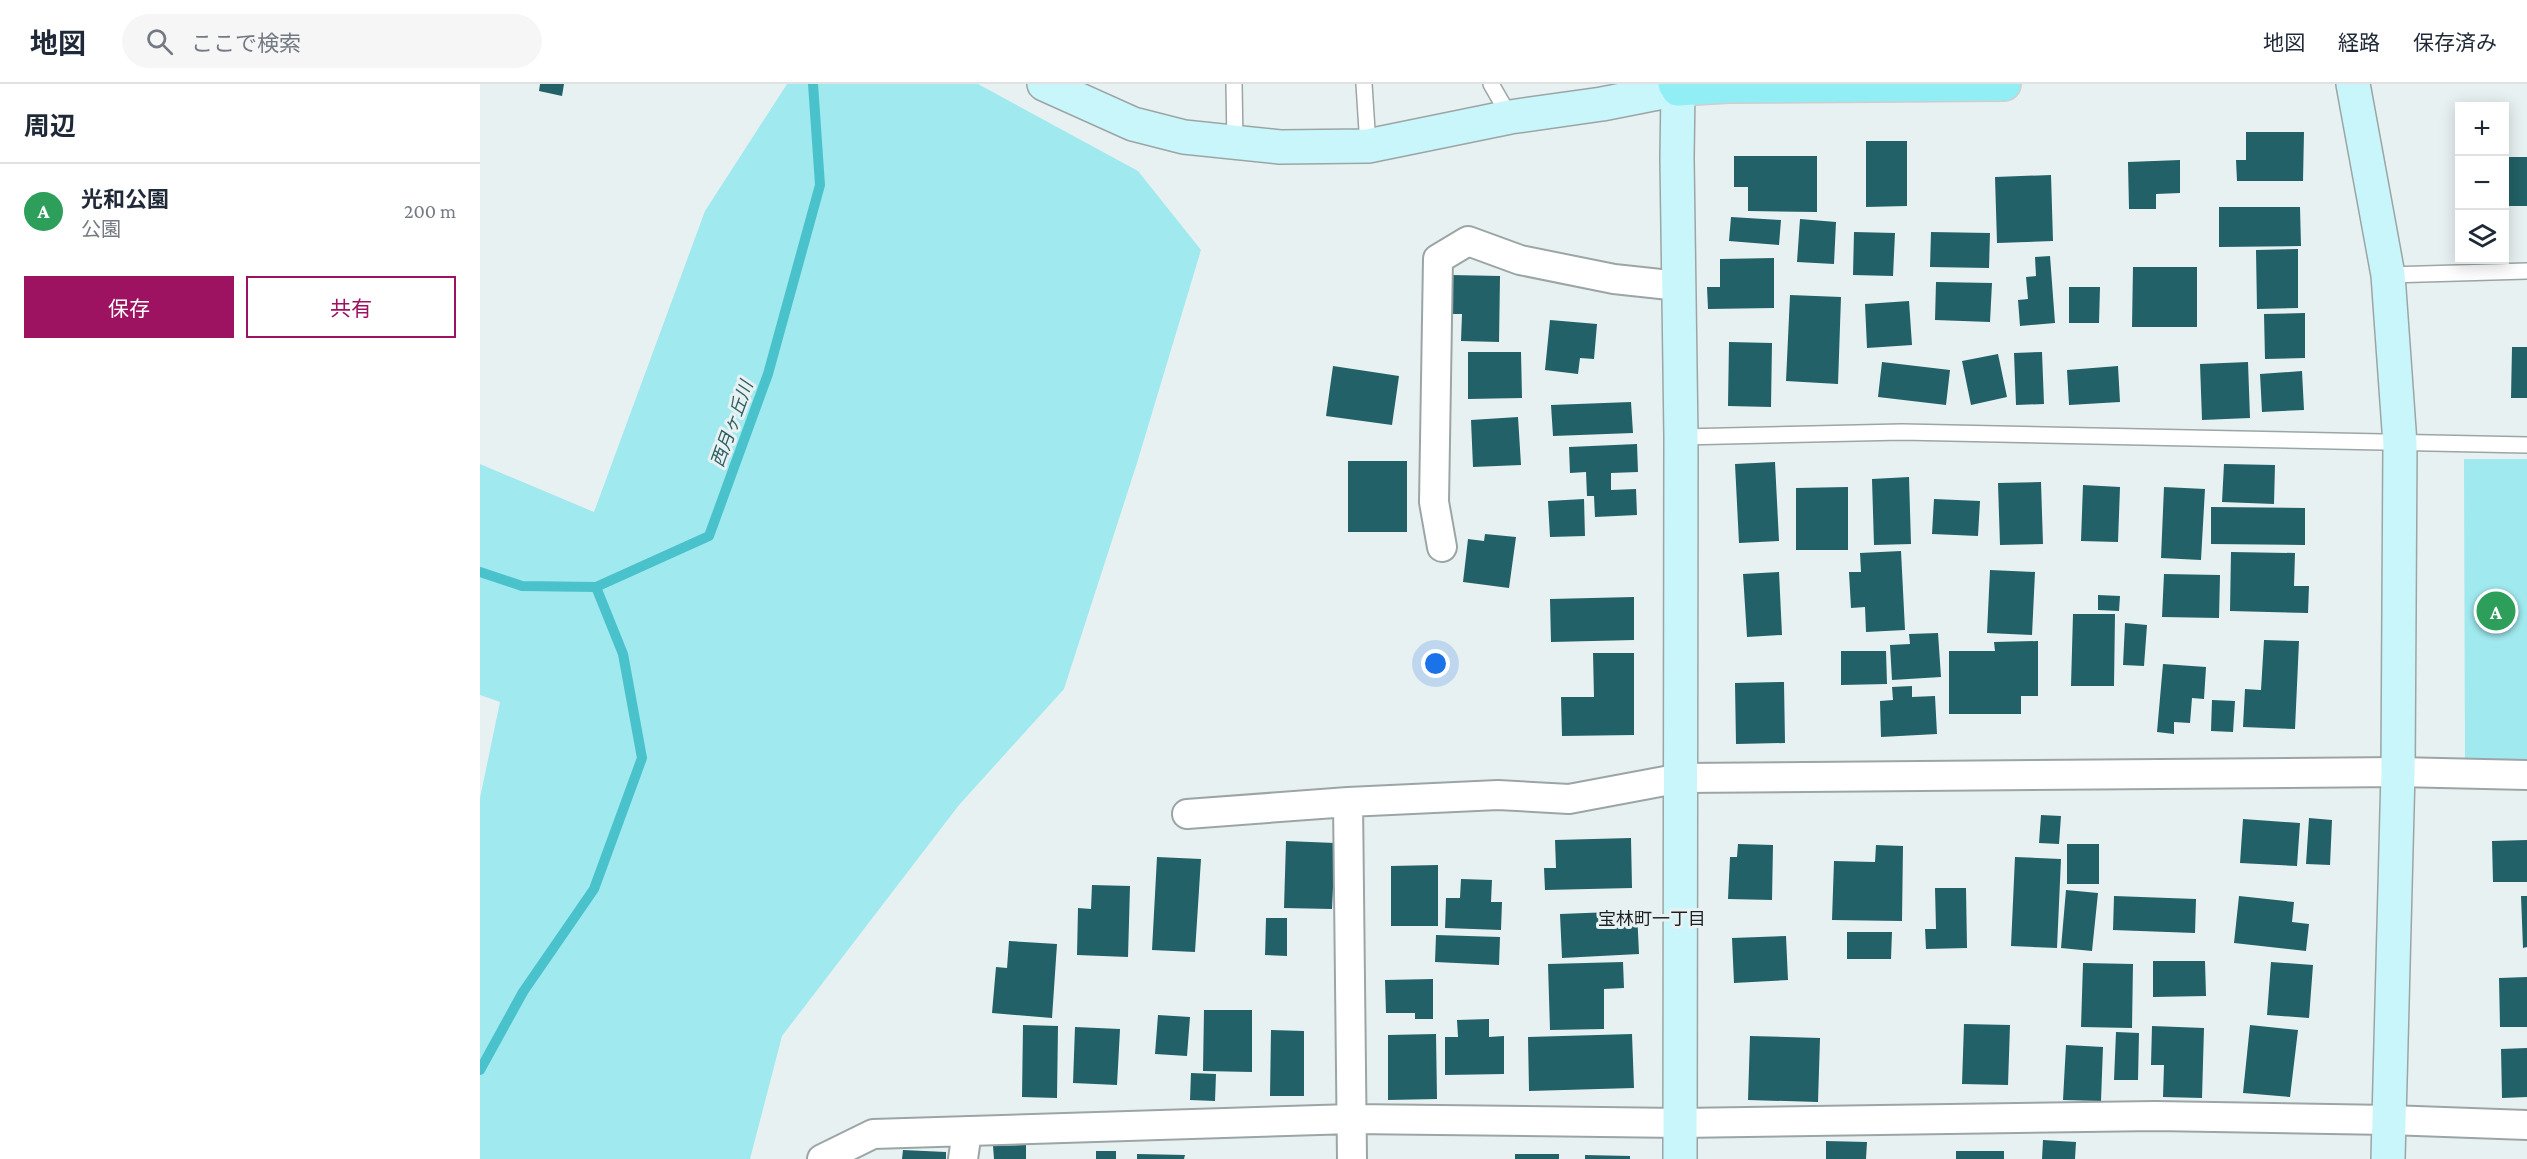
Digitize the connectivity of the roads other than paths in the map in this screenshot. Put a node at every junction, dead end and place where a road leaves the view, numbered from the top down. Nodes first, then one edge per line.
1 (1044, 84) edge
2 (1234, 84) edge
3 (1364, 84) edge
4 (1491, 84) edge
5 (2004, 84) edge
6 (2353, 84) edge
7 (1677, 87) edge
8 (1510, 117) junction
9 (1235, 143) junction
10 (1368, 146) junction
11 (2527, 271) edge
12 (2388, 275) junction
13 (1679, 286) junction
14 (1682, 437) junction
15 (2400, 444) junction
16 (2527, 445) edge
17 (1442, 547) dead end
18 (2398, 772) junction
19 (2527, 775) edge
20 (1681, 778) junction
21 (1348, 802) junction
22 (1187, 814) dead end
23 (1352, 1119) junction
24 (2389, 1120) junction
25 (1680, 1123) junction
26 (2527, 1125) edge
27 (967, 1131) junction
28 (822, 1159) edge
29 (963, 1159) edge
30 (1352, 1159) edge
31 (1680, 1159) edge
32 (2388, 1159) edge

1 - 9 street
2 - 9 lane
3 - 10 lane
4 - 8 lane
5 - 7 main road
6 - 12 street
7 - 8 street
7 - 13 street
8 - 10 street
9 - 10 street
11 - 12 lane
12 - 15 street
13 - 14 street
13 - 17 street
14 - 15 lane
14 - 20 street
15 - 16 lane
15 - 18 street
18 - 19 street
18 - 20 street
18 - 24 street
20 - 21 street
20 - 25 street
21 - 22 street
21 - 23 street
23 - 25 street
23 - 27 street
23 - 30 street
24 - 25 street
24 - 26 street
24 - 32 street
25 - 31 street
27 - 28 street
27 - 29 street

